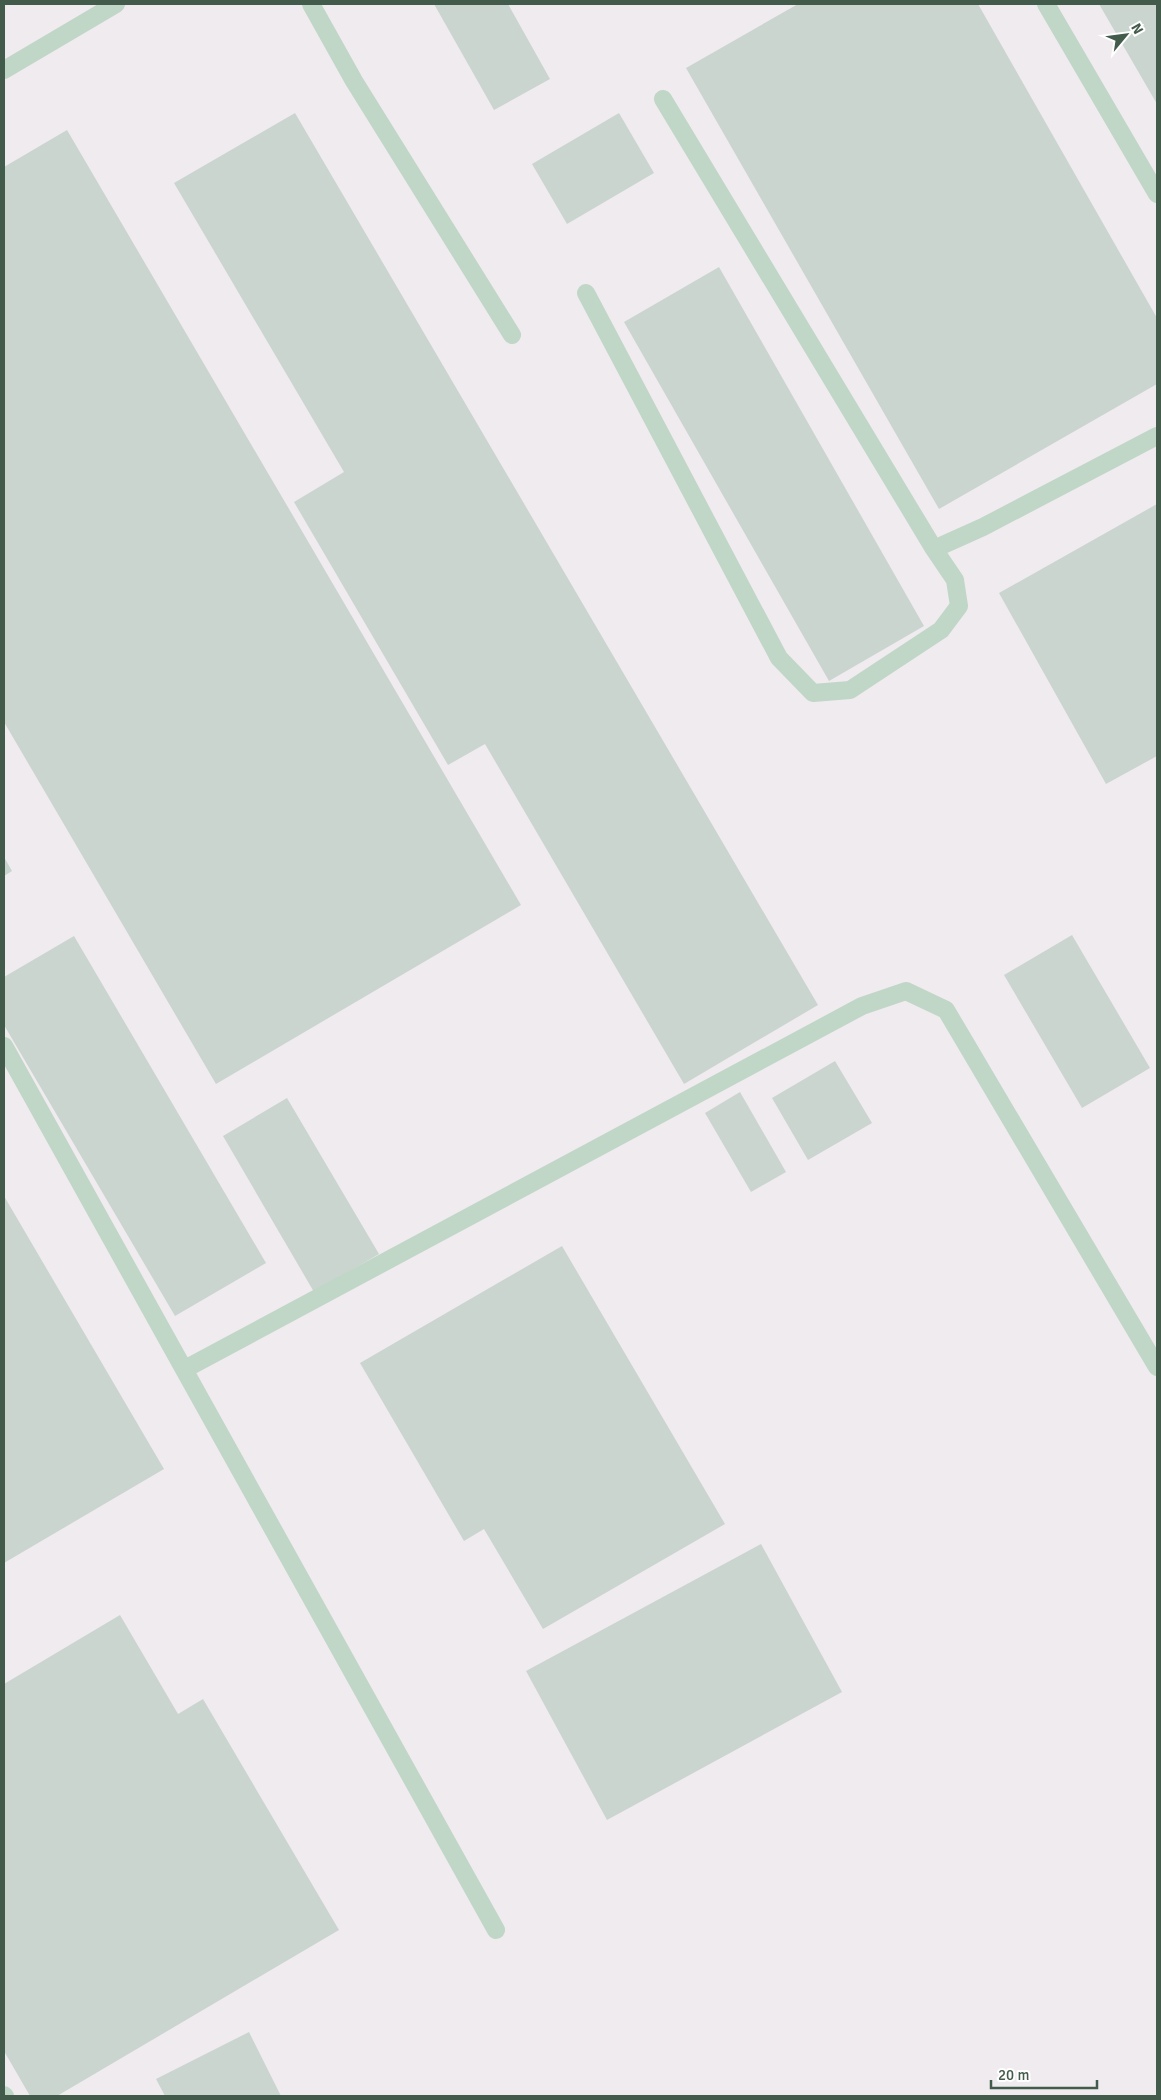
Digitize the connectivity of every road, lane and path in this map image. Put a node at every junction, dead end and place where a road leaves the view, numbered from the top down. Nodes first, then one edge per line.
1 (116, 4) edge
2 (311, 4) edge
3 (1046, 4) edge
4 (4, 70) edge
5 (663, 99) dead end
6 (1157, 194) edge
7 (586, 293) dead end
8 (512, 336) dead end
9 (1157, 436) edge
10 (934, 549) junction
11 (4, 1046) edge
12 (1157, 1366) edge
13 (185, 1369) junction
14 (496, 1930) dead end

1 - 4 lane
2 - 8 lane
3 - 6 lane
5 - 10 lane
7 - 10 lane
9 - 10 lane
11 - 13 lane
12 - 13 lane
13 - 14 lane

